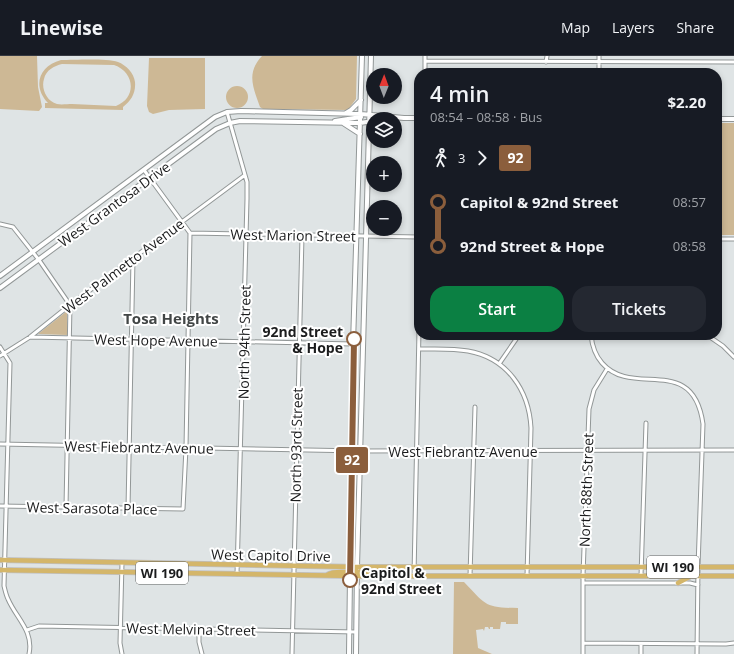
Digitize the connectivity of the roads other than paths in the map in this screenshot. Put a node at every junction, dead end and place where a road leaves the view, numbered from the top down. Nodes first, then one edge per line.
1 (362, 56) edge
2 (371, 56) edge
3 (425, 56) edge
4 (547, 56) edge
5 (600, 56) edge
6 (425, 61) junction
7 (546, 62) junction
8 (599, 62) junction
9 (734, 62) edge
10 (425, 68) edge
11 (599, 68) edge
12 (361, 100) junction
13 (227, 112) junction
14 (369, 112) edge
15 (345, 113) junction
16 (360, 115) junction
17 (366, 115) edge
18 (404, 118) edge
19 (414, 118) edge
20 (722, 119) edge
21 (734, 120) edge
22 (331, 122) junction
23 (343, 122) junction
24 (360, 122) junction
25 (366, 122) edge
26 (230, 123) junction
27 (360, 134) junction
28 (370, 148) edge
29 (144, 170) junction
30 (245, 175) junction
31 (150, 178) junction
32 (368, 200) edge
33 (183, 222) junction
34 (0, 224) edge
35 (190, 233) junction
36 (246, 234) junction
37 (302, 236) junction
38 (357, 236) junction
39 (366, 236) edge
40 (367, 236) joint
41 (414, 237) edge
42 (722, 239) edge
43 (734, 239) edge
44 (32, 252) junction
45 (133, 259) junction
46 (39, 260) junction
47 (0, 276) edge
48 (0, 288) edge
49 (70, 304) junction
50 (30, 337) junction
51 (70, 339) junction
52 (132, 340) junction
53 (419, 340) edge
54 (516, 340) edge
55 (592, 340) edge
56 (714, 340) edge
57 (189, 341) junction
58 (244, 342) junction
59 (299, 342) junction
60 (354, 344) junction
61 (0, 347) edge
62 (419, 349) junction
63 (4, 353) junction
64 (0, 356) edge
65 (734, 357) edge
66 (499, 364) junction
67 (607, 369) junction
68 (475, 407) dead end
69 (646, 423) dead end
70 (0, 444) edge
71 (7, 444) junction
72 (68, 445) junction
73 (130, 446) junction
74 (186, 448) junction
75 (241, 449) junction
76 (296, 450) junction
77 (416, 450) junction
78 (474, 450) junction
79 (587, 450) junction
80 (702, 450) junction
81 (734, 450) edge
82 (352, 451) junction
83 (361, 451) junction
84 (530, 451) junction
85 (645, 451) junction
86 (0, 506) edge
87 (6, 506) junction
88 (66, 507) junction
89 (128, 508) junction
90 (2, 560) edge
91 (122, 563) junction
92 (237, 565) junction
93 (294, 566) junction
94 (414, 567) junction
95 (471, 567) junction
96 (528, 567) junction
97 (584, 567) junction
98 (642, 567) junction
99 (698, 567) junction
100 (734, 567) edge
101 (2, 570) edge
102 (350, 571) junction
103 (121, 572) junction
104 (357, 572) junction
105 (236, 574) junction
106 (294, 575) junction
107 (414, 576) junction
108 (470, 576) junction
109 (527, 576) junction
110 (583, 576) junction
111 (641, 576) junction
112 (695, 576) junction
113 (734, 576) edge
114 (583, 583) junction
115 (678, 583) junction
116 (698, 585) junction
117 (120, 627) junction
118 (199, 629) junction
119 (27, 630) junction
120 (293, 631) junction
121 (349, 632) junction
122 (356, 632) junction
123 (584, 643) junction
124 (734, 643) edge
125 (641, 644) junction
126 (697, 644) junction
127 (29, 654) edge
128 (122, 654) edge
129 (202, 654) edge
130 (292, 654) edge
131 (349, 654) edge
132 (356, 654) edge
133 (583, 654) edge
134 (641, 654) edge
135 (697, 654) edge

1 - 12 main road
2 - 14 main road
3 - 6 street
4 - 7 street
5 - 8 street
6 - 7 street
6 - 10 street
7 - 8 street
8 - 9 street
8 - 11 street
12 - 15 main road
12 - 16 main road
13 - 15 main road
13 - 26 street, North 94th Street
13 - 29 main road, West Grantosa Drive
15 - 16 main road
16 - 17 main road
16 - 22 main road
16 - 24 main road
18 - 19 main road
20 - 21 main road
22 - 23 main road
22 - 26 main road
23 - 24 main road
23 - 27 main road
24 - 25 main road
24 - 27 main road
26 - 30 street, North 94th Street
26 - 31 main road, West Grantosa Drive
27 - 38 main road
28 - 32 main road
29 - 31 street
29 - 44 main road, West Grantosa Drive
30 - 33 street, West Palmetto Avenue
30 - 36 street, North 94th Street
31 - 33 street
31 - 46 main road, West Grantosa Drive
33 - 35 street
33 - 45 street, West Palmetto Avenue
34 - 44 street
35 - 36 street, West Marion Street
35 - 57 street
36 - 37 street, West Marion Street
36 - 58 street, North 94th Street
37 - 38 street, West Marion Street
37 - 59 street, North 93rd Street
38 - 39 street, West Marion Street
38 - 60 main road
40 - 41 street, West Marion Street
40 - 83 main road
42 - 43 street
44 - 46 street
44 - 47 main road, West Grantosa Drive
45 - 49 street, West Palmetto Avenue
45 - 52 street
46 - 48 main road, West Grantosa Drive
46 - 49 street
49 - 50 street, West Palmetto Avenue
49 - 51 street
50 - 51 street, West Hope Avenue
50 - 63 street, West Palmetto Avenue
51 - 52 street, West Hope Avenue
51 - 72 street
52 - 57 street, West Hope Avenue
52 - 73 street
53 - 62 street
54 - 66 street
55 - 67 street
56 - 65 street
57 - 58 street, West Hope Avenue
57 - 74 street
58 - 59 street, West Hope Avenue
58 - 75 street, North 94th Street
59 - 60 street, West Hope Avenue
59 - 76 street, North 93rd Street
60 - 82 main road
61 - 63 street
62 - 66 street
62 - 77 street
63 - 64 street, West Palmetto Avenue
63 - 71 street
66 - 84 street
67 - 79 street, North 88th Street
67 - 80 street
68 - 78 street
69 - 85 street
70 - 71 street, West Fiebrantz Avenue
71 - 72 street, West Fiebrantz Avenue
71 - 87 street
72 - 73 street, West Fiebrantz Avenue
72 - 88 street
73 - 74 street, West Fiebrantz Avenue
73 - 89 street
74 - 75 street, West Fiebrantz Avenue
74 - 89 street, West Sarasota Place
75 - 76 street, West Fiebrantz Avenue
75 - 92 street, North 94th Street
76 - 82 street, West Fiebrantz Avenue
76 - 93 street, North 93rd Street
77 - 78 street, West Fiebrantz Avenue
77 - 83 street, West Fiebrantz Avenue
77 - 94 street
78 - 84 street, West Fiebrantz Avenue
78 - 95 street
79 - 84 street, West Fiebrantz Avenue
79 - 85 street, West Fiebrantz Avenue
79 - 97 street, North 88th Street
80 - 81 street, West Fiebrantz Avenue
80 - 85 street, West Fiebrantz Avenue
80 - 99 street
82 - 83 street, West Fiebrantz Avenue
82 - 102 main road
83 - 104 main road
84 - 96 street
85 - 98 street
86 - 87 street, West Sarasota Place
87 - 88 street, West Sarasota Place
87 - 90 street
88 - 89 street, West Sarasota Place
90 - 91 main road, West Capitol Drive / WI 190
90 - 101 street
91 - 92 main road, West Capitol Drive / WI 190
91 - 103 street
92 - 93 main road, West Capitol Drive / WI 190
92 - 105 street, North 94th Street
93 - 102 main road, West Capitol Drive / WI 190
93 - 106 street, North 93rd Street
94 - 95 main road, West Capitol Drive / WI 190
94 - 104 main road, West Capitol Drive / WI 190
94 - 107 street
95 - 96 main road, West Capitol Drive / WI 190
95 - 108 street
96 - 97 main road, West Capitol Drive / WI 190
96 - 109 street
97 - 98 main road, West Capitol Drive / WI 190
97 - 110 street, North 88th Street
98 - 99 main road, West Capitol Drive / WI 190
98 - 111 street
99 - 100 main road, West Capitol Drive / WI 190
99 - 112 street
101 - 103 main road, West Capitol Drive / WI 190
101 - 119 street
102 - 104 main road, West Capitol Drive / WI 190
102 - 104 main road
102 - 106 main road, West Capitol Drive / WI 190
102 - 121 main road
103 - 105 main road, West Capitol Drive / WI 190
103 - 117 street
104 - 107 main road, West Capitol Drive / WI 190
104 - 122 main road
105 - 106 main road, West Capitol Drive / WI 190
106 - 120 street, North 93rd Street
107 - 108 main road, West Capitol Drive / WI 190
108 - 109 main road, West Capitol Drive / WI 190
109 - 110 main road, West Capitol Drive / WI 190
110 - 111 main road, West Capitol Drive / WI 190
110 - 114 street, North 88th Street
111 - 112 main road, West Capitol Drive / WI 190
112 - 113 main road, West Capitol Drive / WI 190
112 - 115 main road
112 - 116 street
114 - 115 street
114 - 123 street, North 88th Street
115 - 116 street
116 - 126 street
117 - 118 street, West Melvina Street
117 - 119 street, West Melvina Street
117 - 128 street
118 - 120 street, West Melvina Street
118 - 129 street
119 - 127 street
120 - 121 street, West Melvina Street
120 - 130 street, North 93rd Street
121 - 122 street, West Melvina Street
121 - 131 main road
122 - 132 main road
123 - 125 street
123 - 133 street, North 88th Street
124 - 126 street
125 - 126 street
125 - 134 street
126 - 135 street

